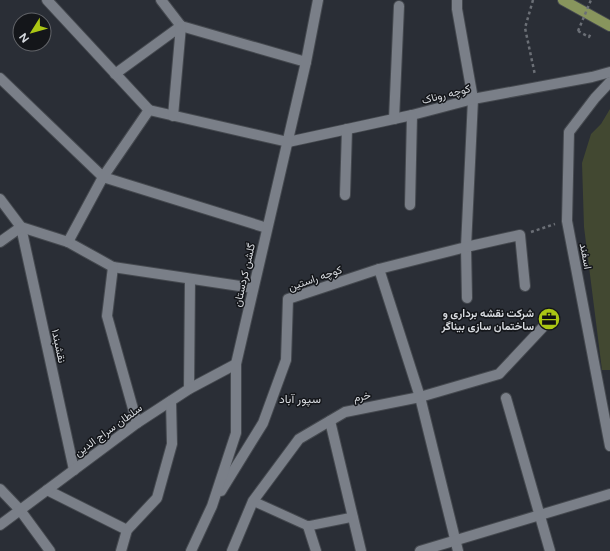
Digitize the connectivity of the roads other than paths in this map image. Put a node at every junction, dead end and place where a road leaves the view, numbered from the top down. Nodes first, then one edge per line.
1 (47, 0) edge
2 (161, 0) edge
3 (318, 0) edge
4 (457, 0) edge
5 (563, 0) edge
6 (399, 6) dead end
7 (181, 26) junction
8 (610, 26) edge
9 (306, 62) junction
10 (610, 72) edge
11 (116, 74) junction
12 (0, 78) edge
13 (610, 82) edge
14 (473, 99) junction
15 (149, 110) junction
16 (412, 115) junction
17 (173, 116) junction
18 (394, 118) junction
19 (347, 129) junction
20 (288, 142) junction
21 (103, 178) junction
22 (345, 195) dead end
23 (0, 199) edge
24 (410, 205) dead end
25 (21, 227) junction
26 (267, 228) junction
27 (0, 242) edge
28 (68, 242) junction
29 (466, 247) junction
30 (113, 267) junction
31 (379, 269) junction
32 (190, 279) junction
33 (525, 286) dead end
34 (253, 288) junction
35 (467, 298) dead end
36 (544, 326) dead end
37 (236, 364) junction
38 (189, 389) junction
39 (420, 397) junction
40 (506, 398) dead end
41 (171, 401) junction
42 (330, 421) junction
43 (137, 423) junction
44 (610, 446) edge
45 (74, 470) junction
46 (0, 489) edge
47 (47, 490) junction
48 (610, 494) edge
49 (253, 501) junction
50 (212, 506) junction
51 (20, 510) junction
52 (540, 515) junction
53 (353, 517) junction
54 (0, 524) edge
55 (308, 526) junction
56 (127, 530) junction
57 (455, 541) junction
58 (50, 551) edge
59 (122, 551) edge
60 (191, 551) edge
61 (232, 551) edge
62 (316, 551) edge
63 (361, 551) edge
64 (420, 551) edge
65 (458, 551) edge
66 (550, 551) edge

1 - 11 street
2 - 7 street
3 - 9 street, گلشن کردستان
4 - 14 street
5 - 8 main road
6 - 18 street
7 - 9 street
7 - 11 street
7 - 17 street
9 - 20 street, گلشن کردستان
10 - 14 street, کوچه روناک
11 - 15 street
12 - 21 street
13 - 44 street, اسفند
14 - 16 street, کوچه روناک
14 - 29 street
15 - 17 street
15 - 21 street
16 - 18 street, کوچه روناک
16 - 24 street
17 - 20 street
18 - 19 street, کوچه روناک
19 - 20 street, کوچه روناک
19 - 22 street
20 - 26 street, گلشن کردستان
21 - 26 street
21 - 28 street
23 - 25 street
25 - 27 street
25 - 28 street
25 - 45 street, نقشبند۱
26 - 34 street, گلشن کردستان
28 - 30 street
29 - 31 street, کوچه راستین
29 - 33 street, کوچه راستین
29 - 35 street
30 - 32 street
30 - 43 street
31 - 39 street
31 - 50 street, کوچه راستین
32 - 34 street
32 - 38 street
34 - 37 street, گلشن کردستان
36 - 39 street, خرم
37 - 38 street, سلطان سراج الدین
37 - 50 street, گلشن کردستان
38 - 41 street, سلطان سراج الدین
39 - 42 street, خرم
39 - 57 street
40 - 52 street
41 - 43 street, سلطان سراج الدین
41 - 56 street
42 - 49 street, خرم
42 - 53 street
43 - 45 street, سلطان سراج الدین
45 - 47 street, سلطان سراج الدین
46 - 51 street
47 - 51 street, سلطان سراج الدین
47 - 56 street
48 - 52 street
49 - 55 lane
49 - 61 street, خرم
50 - 60 street, گلشن کردستان
51 - 54 street, سلطان سراج الدین
51 - 58 street
52 - 57 street
52 - 66 street
53 - 55 lane
53 - 63 street
55 - 62 street
56 - 59 street
57 - 64 street
57 - 65 street

